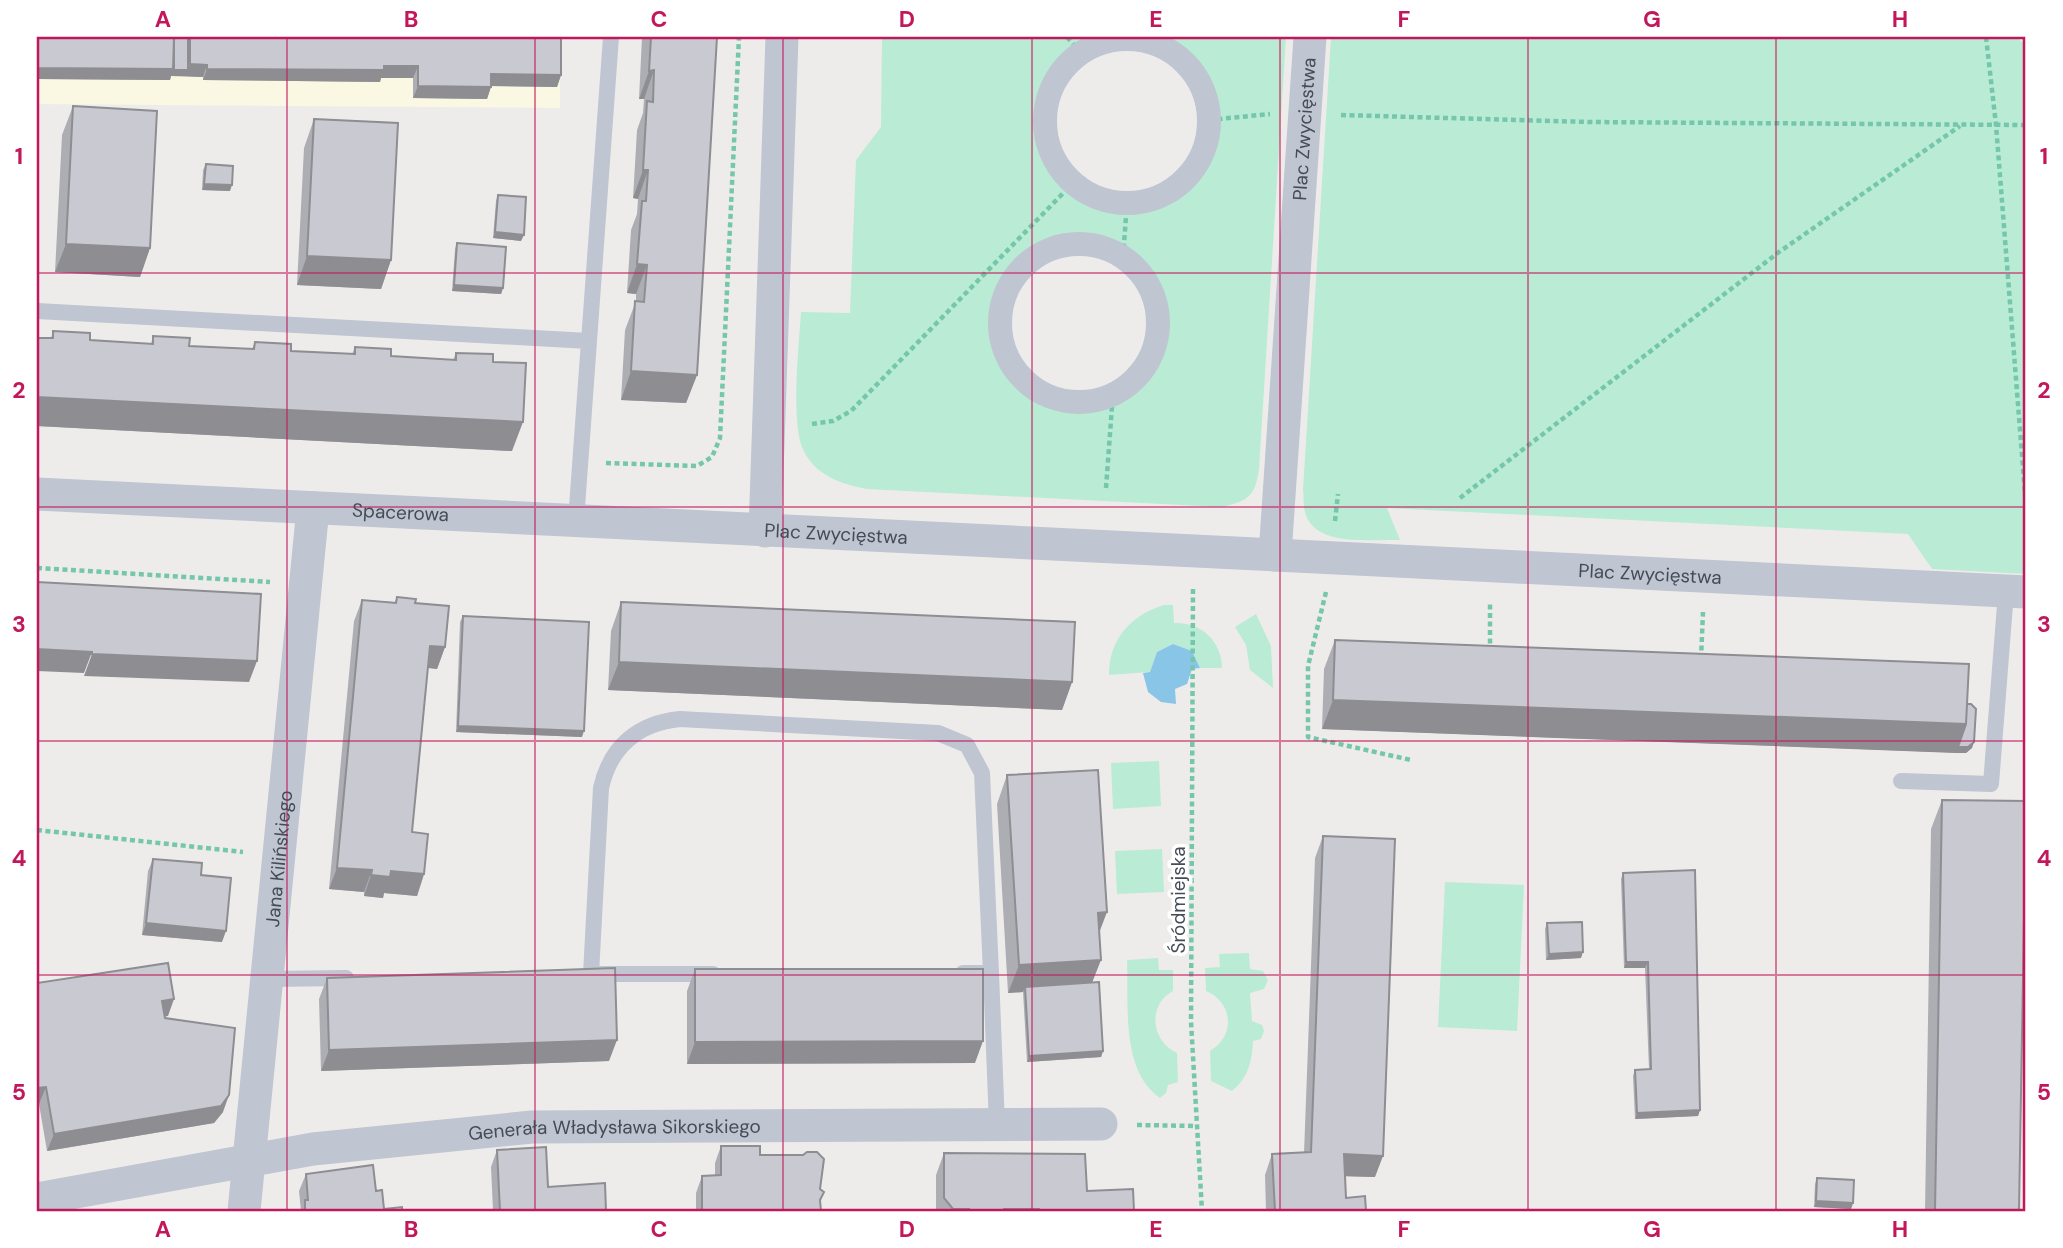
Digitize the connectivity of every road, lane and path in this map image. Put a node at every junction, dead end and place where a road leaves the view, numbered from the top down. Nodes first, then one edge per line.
1 (611, 37) edge
2 (739, 37) edge
3 (782, 37) edge
4 (1310, 37) edge
5 (1986, 37) edge
6 (1166, 42) edge
7 (1074, 45) edge
8 (1306, 114) junction
9 (1209, 120) junction
10 (1961, 125) junction
11 (1996, 125) junction
12 (2026, 125) edge
13 (1073, 183) junction
14 (1127, 203) junction
15 (1123, 257) junction
16 (37, 311) edge
17 (589, 341) junction
18 (1113, 393) junction
19 (812, 424) dead end
20 (580, 462) junction
21 (1107, 488) dead end
22 (37, 494) edge
23 (1460, 498) dead end
24 (2026, 506) edge
25 (313, 508) junction
26 (576, 521) junction
27 (765, 530) junction
28 (1275, 555) junction
29 (37, 568) edge
30 (282, 583) dead end
31 (1194, 589) dead end
32 (2016, 592) edge
33 (1490, 596) dead end
34 (1703, 607) dead end
35 (1318, 618) dead end
36 (1701, 662) edge
37 (1490, 664) edge
38 (1410, 760) dead end
39 (1901, 781) dead end
40 (37, 830) edge
41 (279, 856) junction
42 (950, 973) edge
43 (991, 973) junction
44 (729, 974) edge
45 (363, 978) edge
46 (268, 979) junction
47 (1101, 1124) joint
48 (997, 1125) junction
49 (1196, 1126) junction
50 (250, 1161) junction
51 (37, 1199) edge
52 (244, 1211) edge
53 (1202, 1211) edge

1 - 17 lane
2 - 20 path
3 - 27 street, Plac Zwycięstwa
4 - 8 street, Plac Zwycięstwa
5 - 11 path
6 - 7 street
6 - 9 street
7 - 13 street
8 - 9 path
8 - 10 path
8 - 28 street, Plac Zwycięstwa
9 - 14 street
10 - 11 path
10 - 23 path
11 - 12 path
11 - 24 path
13 - 14 street
13 - 19 path
14 - 15 path
15 - 18 street
15 - 18 street
16 - 17 lane
17 - 20 lane
18 - 21 path
20 - 26 lane
22 - 25 street, Spacerowa
25 - 26 street, Spacerowa
25 - 41 street, Jana Kilińskiego
26 - 27 street, Spacerowa
27 - 28 street, Plac Zwycięstwa
28 - 32 street, Plac Zwycięstwa
29 - 30 path
31 - 49 path, Śródmiejska
32 - 39 lane
33 - 37 path
34 - 36 path
35 - 38 path
40 - 41 path
41 - 46 street, Jana Kilińskiego
42 - 43 lane
43 - 44 lane
43 - 48 lane
45 - 46 lane
46 - 50 street, Jana Kilińskiego
47 - 48 street, Generała Władysława Sikorskiego
47 - 49 path
48 - 50 street, Generała Władysława Sikorskiego
49 - 53 path, Śródmiejska
50 - 51 street, Generała Władysława Sikorskiego
50 - 52 street, Jana Kilińskiego

